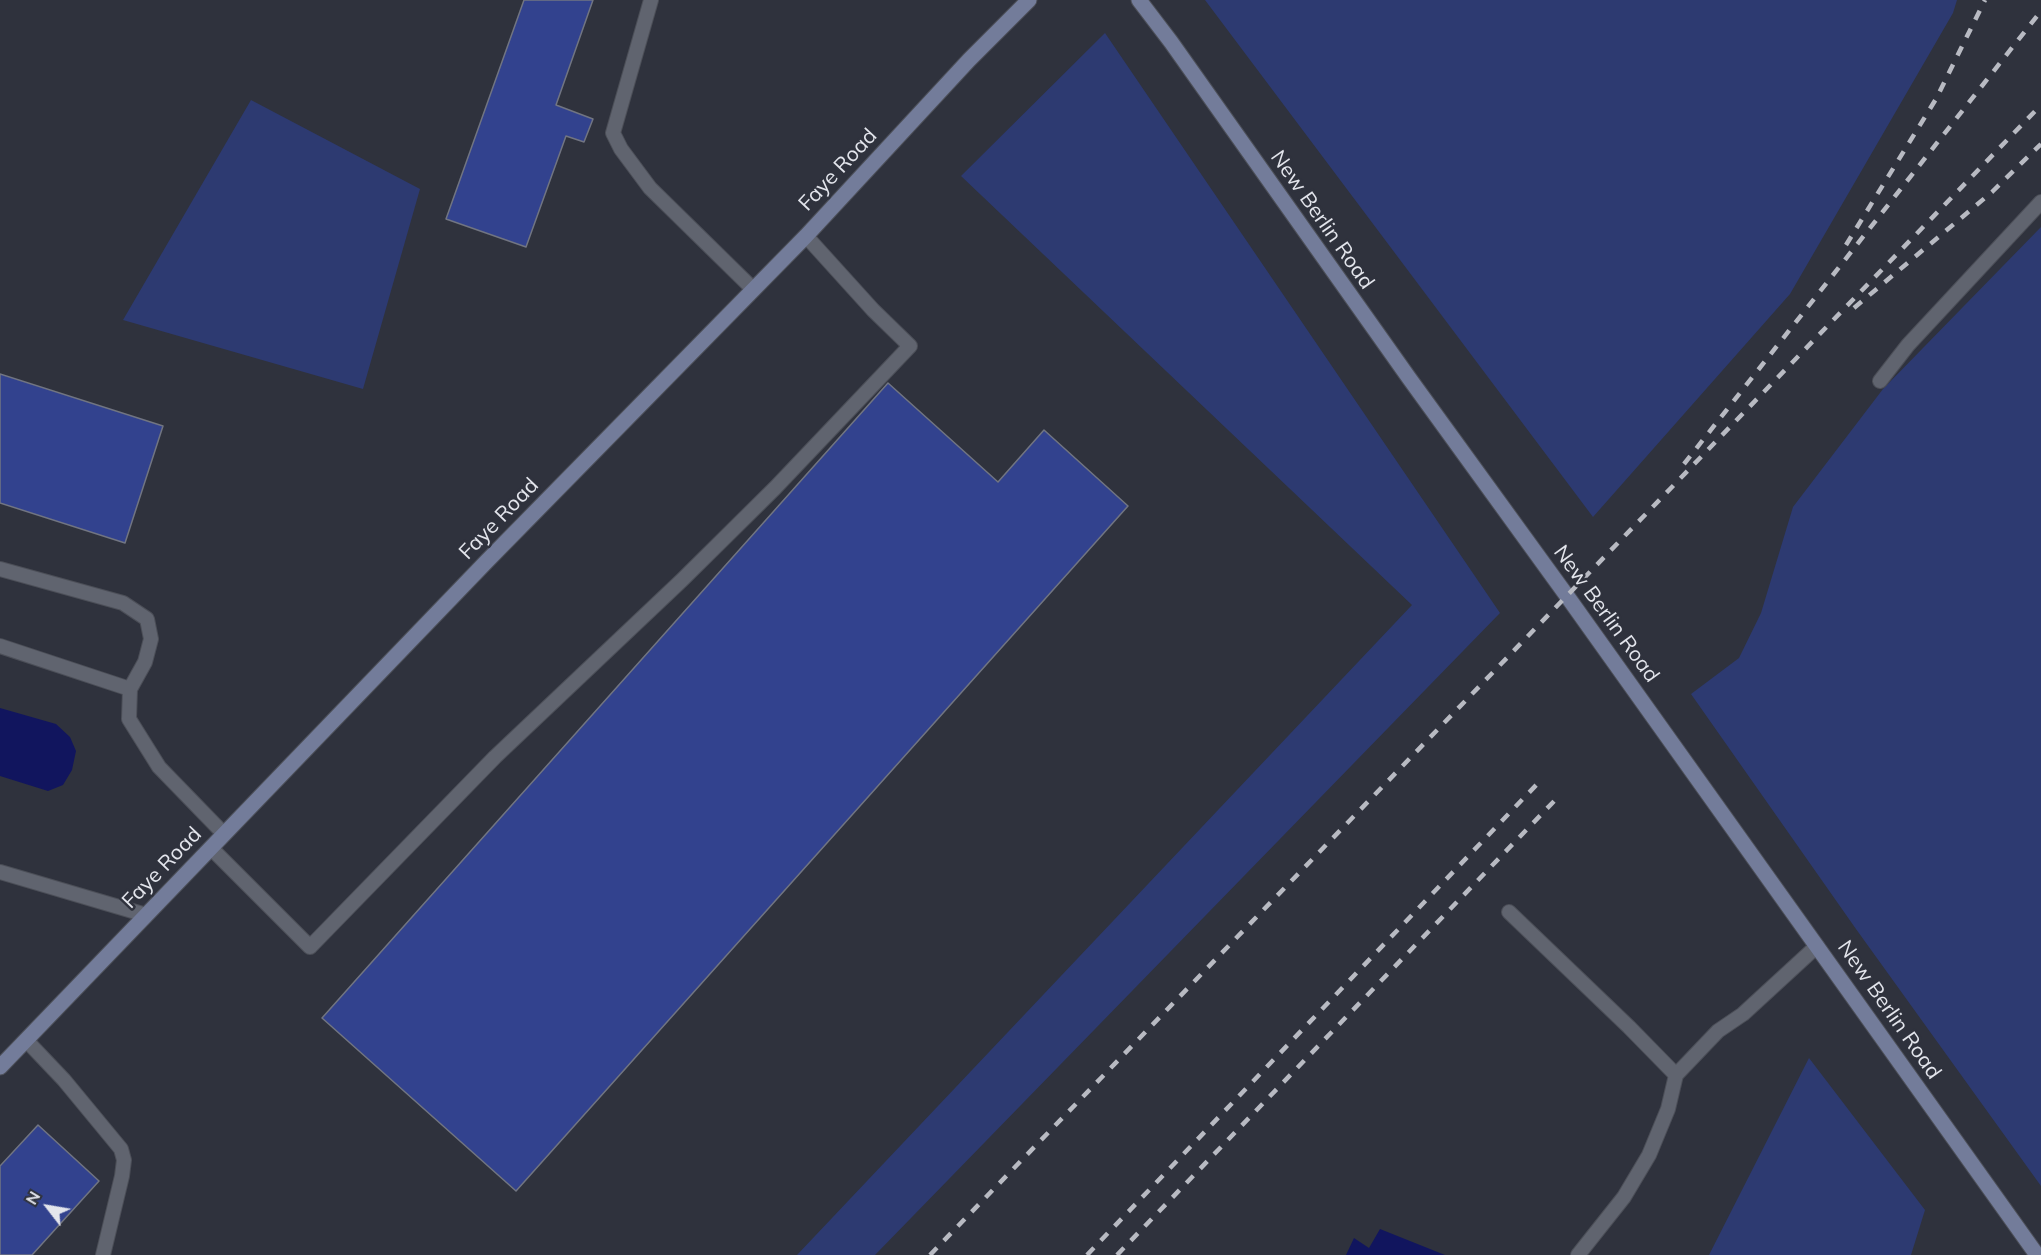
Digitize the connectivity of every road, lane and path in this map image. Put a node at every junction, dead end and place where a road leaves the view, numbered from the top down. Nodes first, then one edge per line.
1 (651, 0) edge
2 (1029, 0) edge
3 (1138, 0) edge
4 (2041, 202) edge
5 (806, 236) junction
6 (753, 289) junction
7 (1880, 381) dead end
8 (0, 569) edge
9 (0, 646) edge
10 (130, 689) junction
11 (224, 834) junction
12 (211, 848) junction
13 (0, 872) edge
14 (1509, 912) dead end
15 (146, 915) junction
16 (1817, 946) junction
17 (26, 1040) junction
18 (0, 1067) edge
19 (1676, 1075) junction
20 (103, 1255) edge
21 (1578, 1255) edge
22 (2037, 1255) edge

1 - 6 lane
2 - 5 street, Faye Road
3 - 16 street, New Berlin Road
4 - 7 lane
5 - 6 street, Faye Road
5 - 12 lane
6 - 11 street, Faye Road
8 - 10 lane
9 - 10 lane
10 - 11 lane
11 - 12 street, Faye Road
12 - 15 street, Faye Road
13 - 15 lane
14 - 19 lane
15 - 17 street, Faye Road
16 - 19 lane
16 - 22 street, New Berlin Road
17 - 18 street, Faye Road
17 - 20 lane
19 - 21 lane

